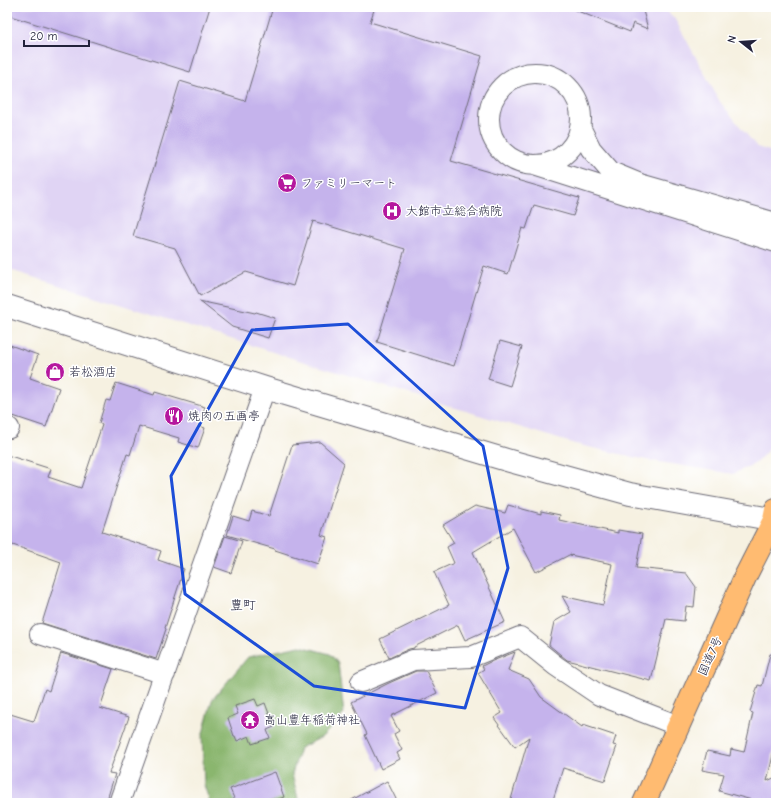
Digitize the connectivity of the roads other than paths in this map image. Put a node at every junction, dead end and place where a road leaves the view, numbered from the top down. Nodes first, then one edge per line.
1 (580, 127) junction
2 (534, 165) junction
3 (776, 223) edge
4 (776, 242) edge
5 (7, 306) edge
6 (265, 388) junction
7 (775, 517) edge
8 (40, 634) dead end
9 (165, 674) junction
10 (361, 682) dead end
11 (679, 726) junction
12 (120, 803) edge
13 (644, 803) edge

1 - 2 street
1 - 2 street
1 - 3 street
2 - 4 street
5 - 6 street
6 - 7 street
6 - 9 street
7 - 11 highway, 国道7号
8 - 9 street
9 - 12 street
10 - 11 street
11 - 13 highway, 国道7号

